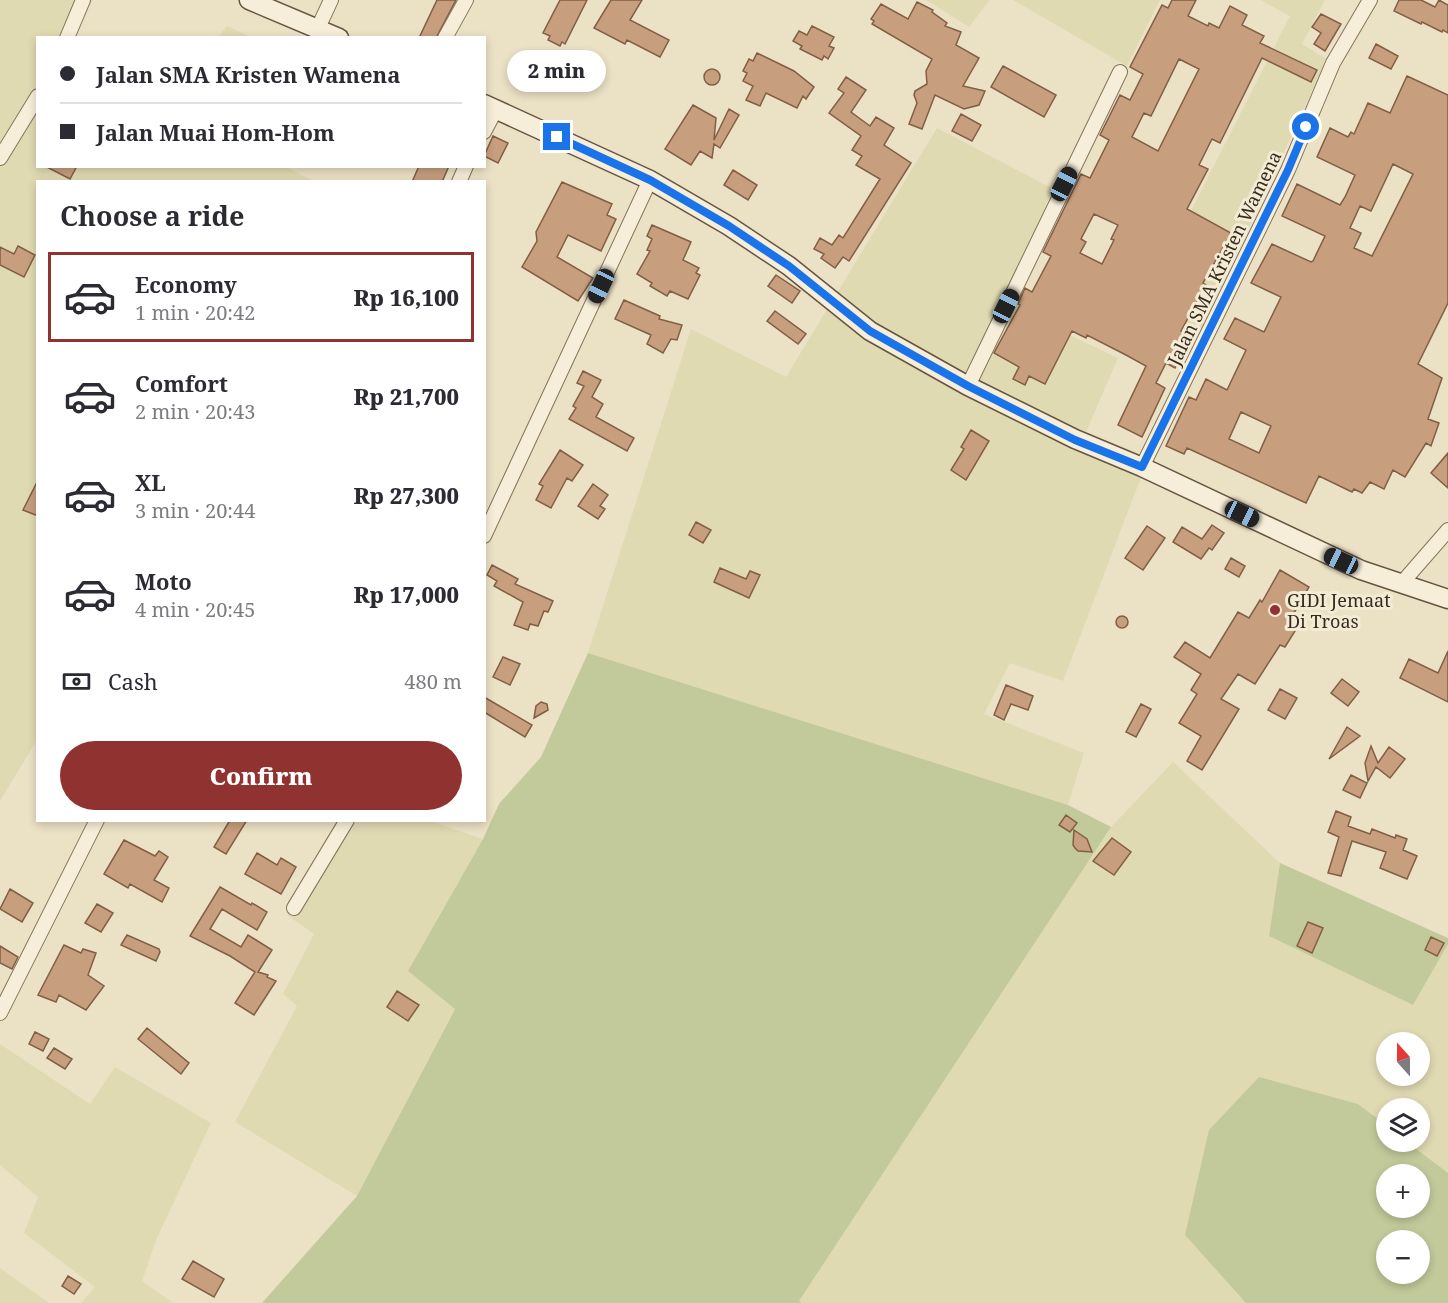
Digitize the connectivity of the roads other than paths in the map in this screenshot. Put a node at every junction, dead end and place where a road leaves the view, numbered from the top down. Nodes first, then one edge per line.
1 (83, 0) edge
2 (249, 0) edge
3 (331, 0) edge
4 (466, 0) edge
5 (1370, 0) edge
6 (318, 28) junction
7 (68, 36) edge
8 (335, 36) edge
9 (446, 36) edge
10 (1120, 72) dead end
11 (36, 99) edge
12 (490, 107) edge
13 (486, 124) edge
14 (0, 158) edge
15 (650, 180) junction
16 (968, 386) junction
17 (1142, 467) junction
18 (1448, 530) edge
19 (486, 532) edge
20 (1401, 584) junction
21 (1448, 598) edge
22 (96, 822) edge
23 (347, 822) edge
24 (294, 908) dead end
25 (0, 1013) edge

1 - 7 street
2 - 6 street
3 - 6 street
4 - 9 street
5 - 17 street, Jalan SMA Kristen Wamena
6 - 8 street
10 - 16 street
11 - 14 street
12 - 13 street
12 - 15 street
15 - 16 street
15 - 19 street
16 - 17 street
17 - 20 street
18 - 20 street
20 - 21 street
22 - 25 street
23 - 24 street

